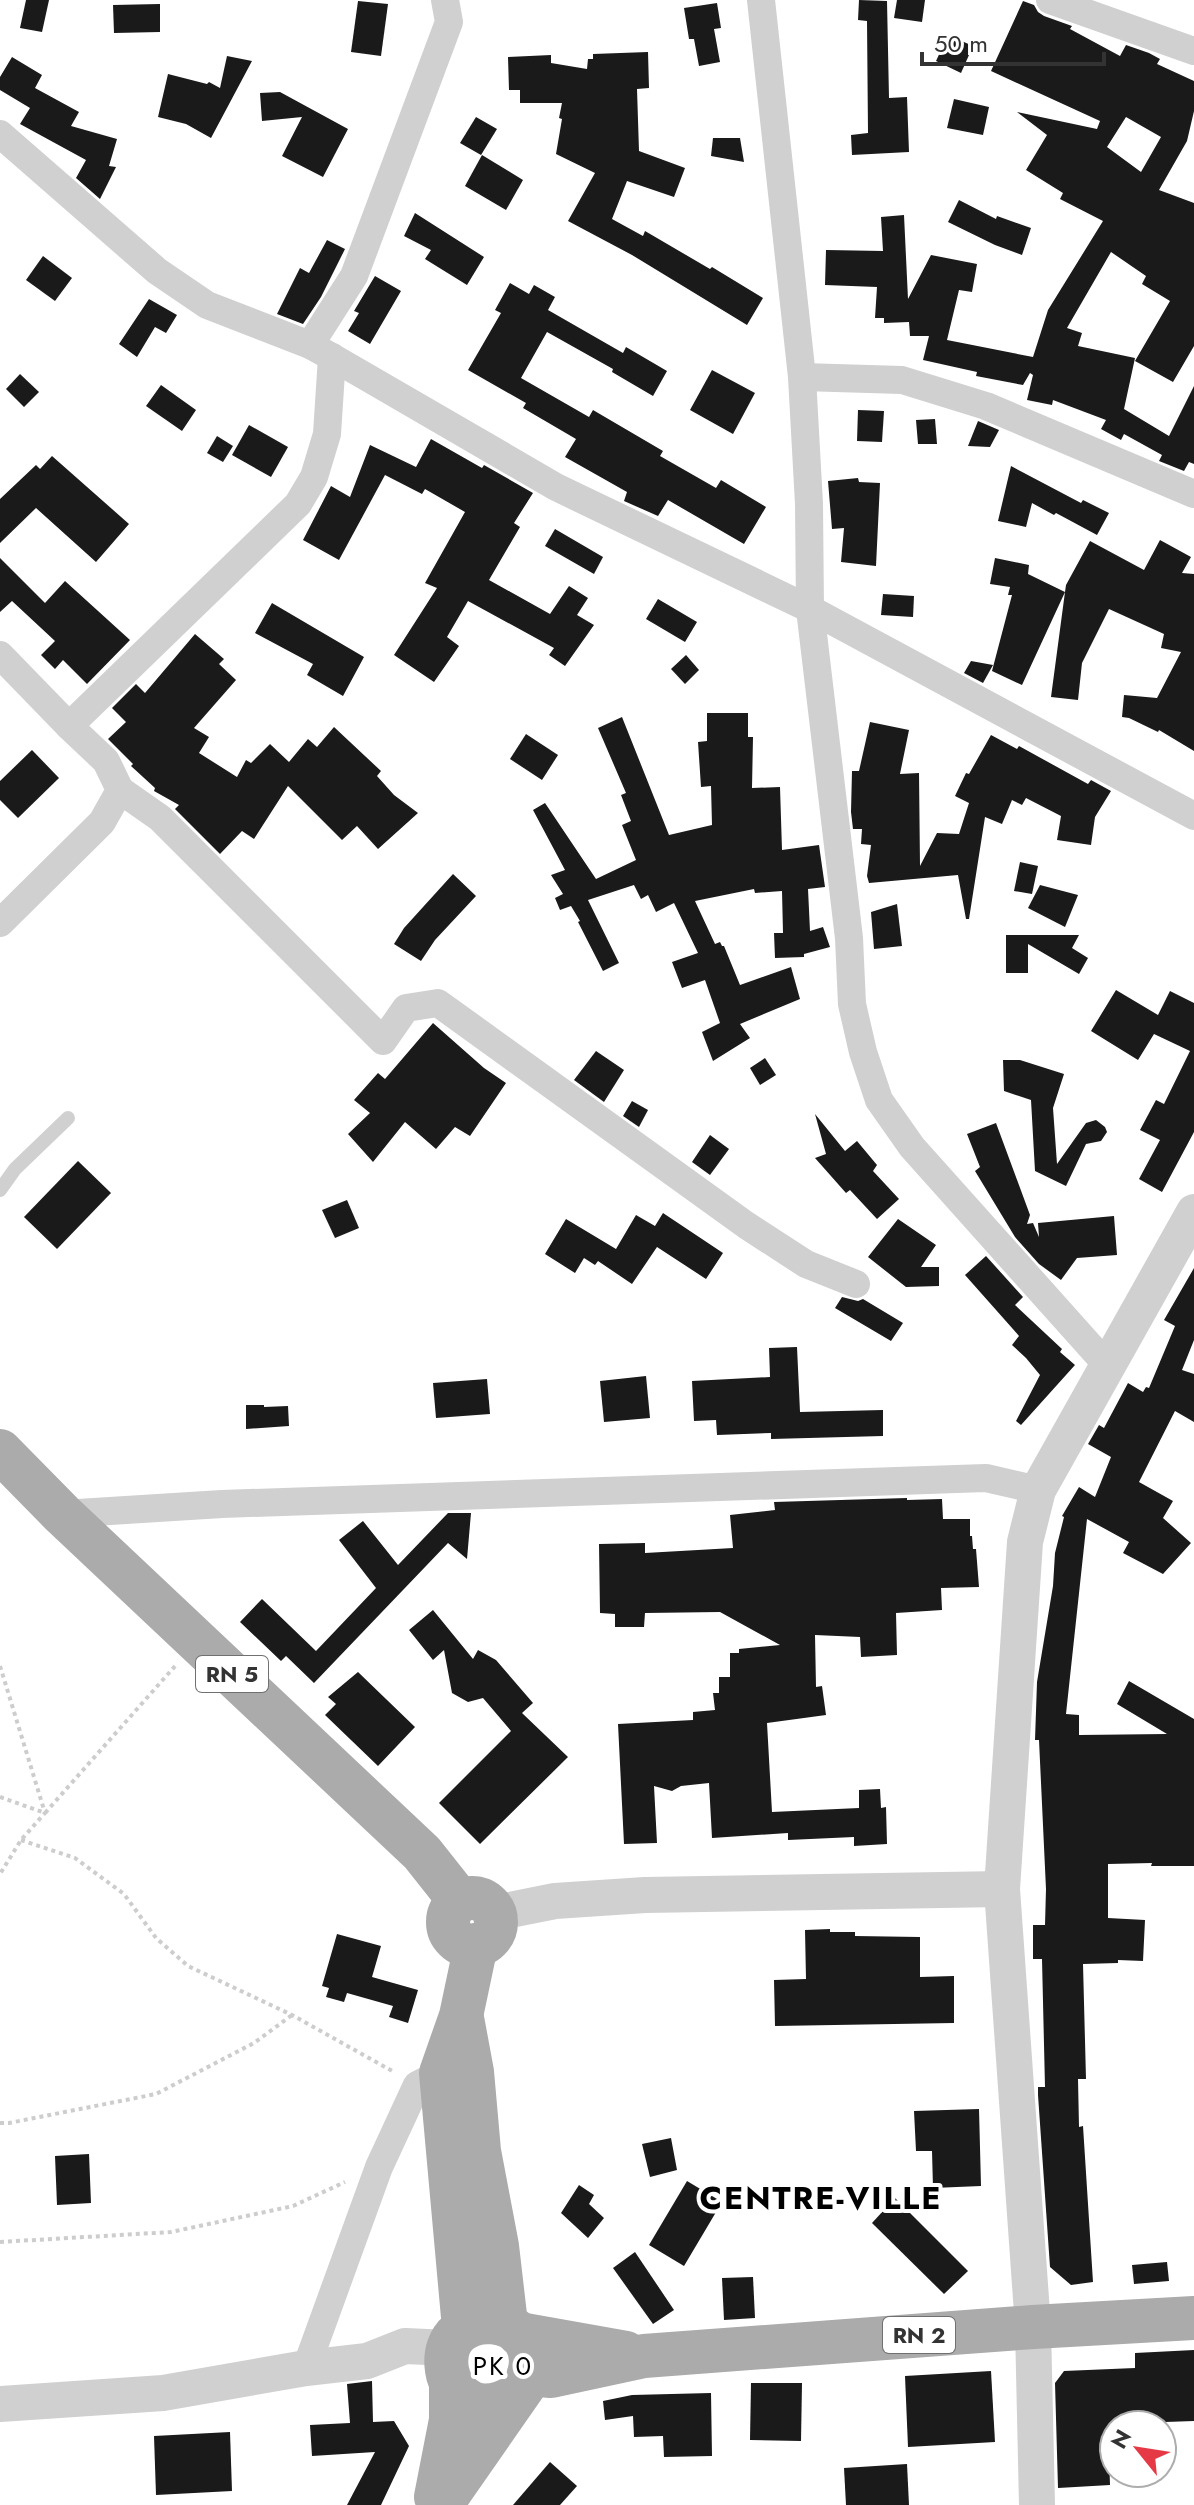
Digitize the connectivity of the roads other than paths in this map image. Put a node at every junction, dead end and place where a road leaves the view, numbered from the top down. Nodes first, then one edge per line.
1 (445, 0) edge
2 (761, 0) edge
3 (1050, 0) edge
4 (1194, 51) edge
5 (0, 134) edge
6 (321, 351) junction
7 (802, 377) junction
8 (1194, 494) edge
9 (810, 609) junction
10 (0, 655) edge
11 (69, 726) junction
12 (120, 790) junction
13 (1194, 816) edge
14 (0, 923) edge
15 (68, 1118) dead end
16 (0, 1190) edge
17 (1194, 1212) edge
18 (856, 1284) dead end
19 (1107, 1365) junction
20 (0, 1451) edge
21 (1038, 1490) junction
22 (62, 1514) junction
23 (1002, 1889) junction
24 (477, 1920) junction
25 (443, 2076) junction
26 (1194, 2318) edge
27 (1033, 2327) junction
28 (485, 2358) junction
29 (306, 2368) junction
30 (0, 2404) edge
31 (434, 2505) edge
32 (441, 2505) edge
33 (1037, 2505) edge

1 - 6 street
2 - 7 street
3 - 4 street
5 - 6 street
6 - 9 street
6 - 11 street
7 - 8 street
7 - 9 street
9 - 13 street
9 - 19 street
10 - 11 street
11 - 12 street
12 - 14 street
12 - 18 street
15 - 16 lane
17 - 19 street
19 - 21 street
20 - 22 main road, RN 5
21 - 22 street
21 - 23 street
22 - 24 main road, RN 5
23 - 24 street
23 - 27 street
24 - 25 main road
25 - 28 main road
25 - 29 street
26 - 27 main road, RN 2
27 - 28 main road, RN 2
27 - 33 street
28 - 29 street
28 - 31 main road
28 - 32 main road
29 - 30 street

